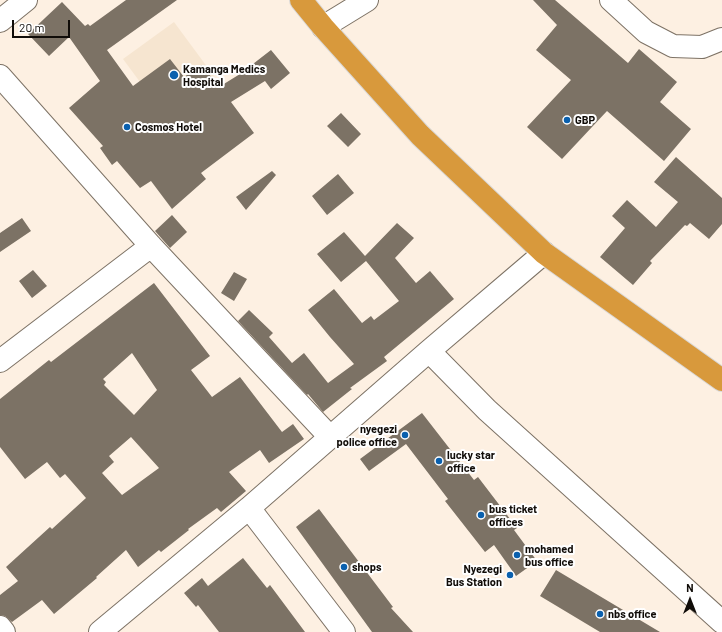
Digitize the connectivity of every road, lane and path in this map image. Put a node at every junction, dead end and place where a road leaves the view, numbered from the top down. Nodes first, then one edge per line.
1 (26, 0) edge
2 (302, 0) edge
3 (367, 0) edge
4 (611, 0) edge
5 (0, 21) edge
6 (323, 27) junction
7 (722, 39) edge
8 (0, 76) edge
9 (151, 246) junction
10 (544, 253) junction
11 (429, 351) junction
12 (0, 361) edge
13 (722, 380) edge
14 (330, 437) junction
15 (249, 508) junction
16 (722, 622) edge
17 (0, 627) edge
18 (4, 632) edge
19 (100, 632) edge
20 (344, 632) edge

1 - 5 street
2 - 6 highway
3 - 6 street
4 - 7 street
6 - 10 highway
8 - 9 street
9 - 12 street
9 - 14 street
10 - 11 street
10 - 13 highway
11 - 14 street
11 - 16 street
14 - 15 street
15 - 19 street
15 - 20 street
17 - 18 street

